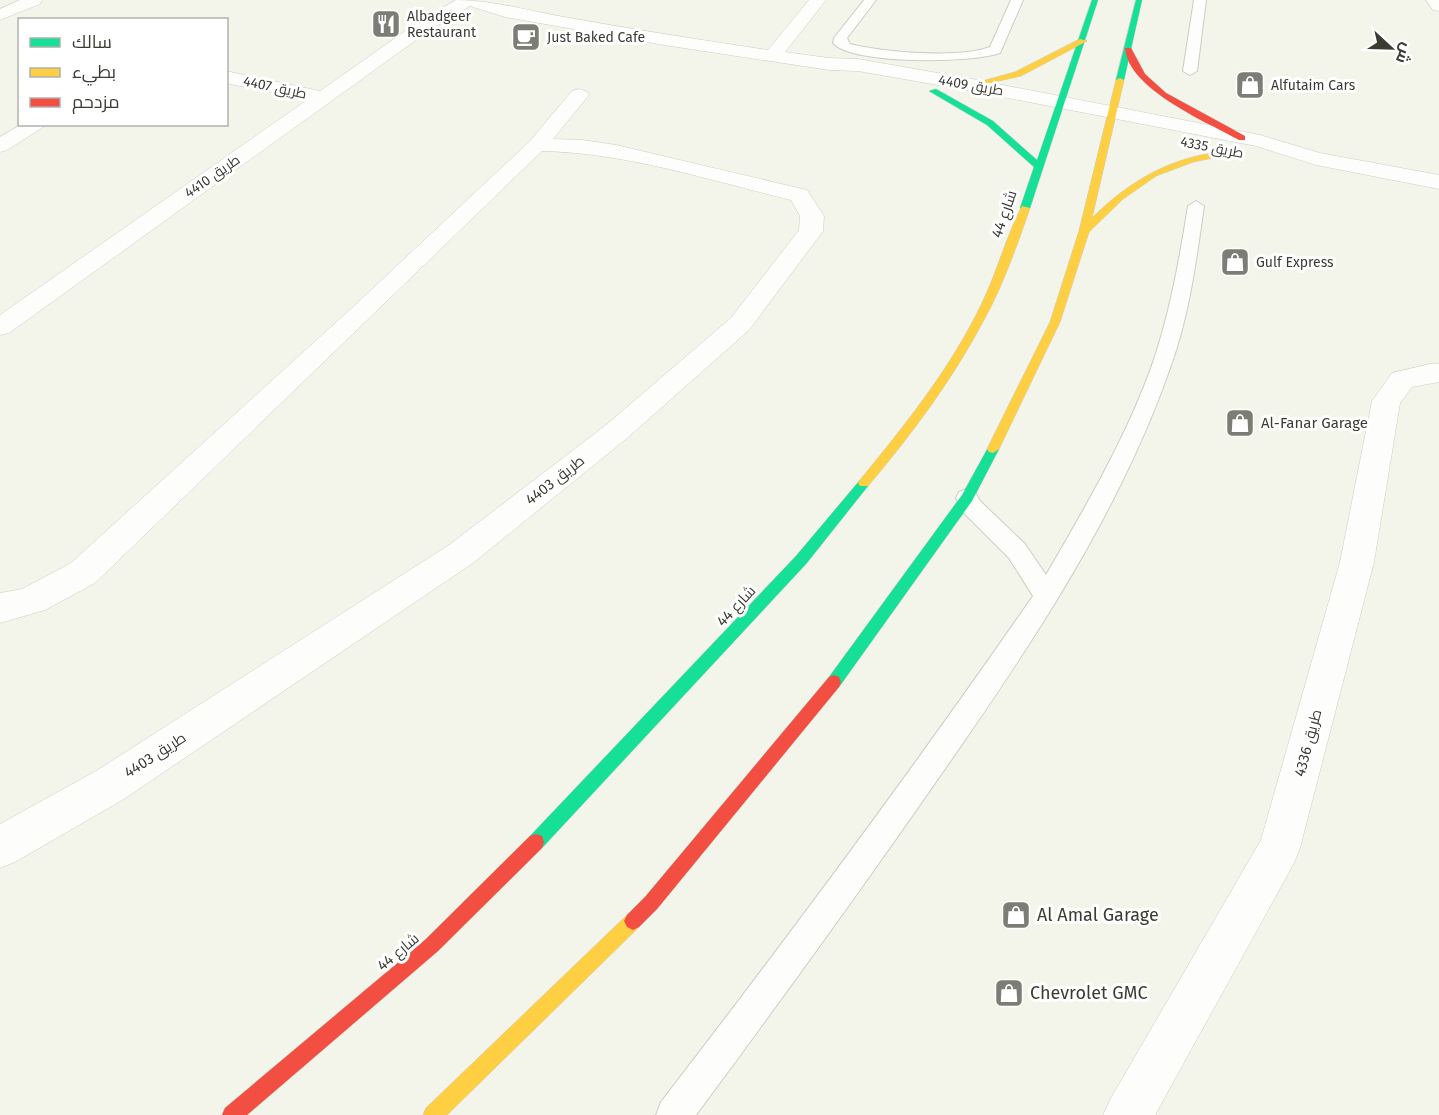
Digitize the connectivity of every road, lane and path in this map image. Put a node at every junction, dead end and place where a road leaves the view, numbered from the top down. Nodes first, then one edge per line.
1 (34, 0) edge
2 (818, 0) edge
3 (870, 0) edge
4 (1017, 0) edge
5 (1095, 0) edge
6 (1139, 0) edge
7 (1200, 0) edge
8 (1434, 0) edge
9 (462, 1) edge
10 (1439, 6) edge
11 (3, 23) edge
12 (1083, 41) junction
13 (1128, 50) junction
14 (773, 55) junction
15 (830, 64) junction
16 (1190, 70) dead end
17 (228, 77) edge
18 (972, 85) junction
19 (933, 91) junction
20 (579, 95) dead end
21 (323, 97) junction
22 (1058, 110) junction
23 (1111, 120) junction
24 (35, 126) edge
25 (537, 145) junction
26 (1240, 145) junction
27 (0, 146) edge
28 (1038, 166) junction
29 (1439, 182) edge
30 (1196, 206) dead end
31 (1084, 231) junction
32 (7, 315) edge
33 (1439, 373) edge
34 (967, 498) junction
35 (1047, 596) junction
36 (0, 608) edge
37 (0, 847) edge
38 (231, 1115) edge
39 (433, 1115) edge
40 (674, 1115) edge
41 (1128, 1115) edge

1 - 11 street
2 - 14 street
3 - 4 lane
5 - 12 main road, شارع 44
6 - 13 main road
7 - 16 lane
8 - 10 street
9 - 14 street, طريق 4409
9 - 21 street, طريق 4410
12 - 18 main road
12 - 22 main road, شارع 44
13 - 23 main road
13 - 26 main road
14 - 15 street, طريق 4409
15 - 18 street, طريق 4409
15 - 19 street, طريق 4409
17 - 21 street, طريق 4407
18 - 22 street, طريق 4409
19 - 22 street, طريق 4409
19 - 28 main road
20 - 25 street
21 - 32 street, طريق 4410
22 - 23 street, طريق 4409
22 - 28 main road, شارع 44
23 - 26 street, طريق 4335
23 - 31 main road
24 - 27 street
25 - 36 street
25 - 37 street, طريق 4403
26 - 29 street, طريق 4335
26 - 31 main road
28 - 38 main road, شارع 44
30 - 35 lane
31 - 34 main road
33 - 41 street, طريق 4336
34 - 35 lane
34 - 39 main road
35 - 40 lane

